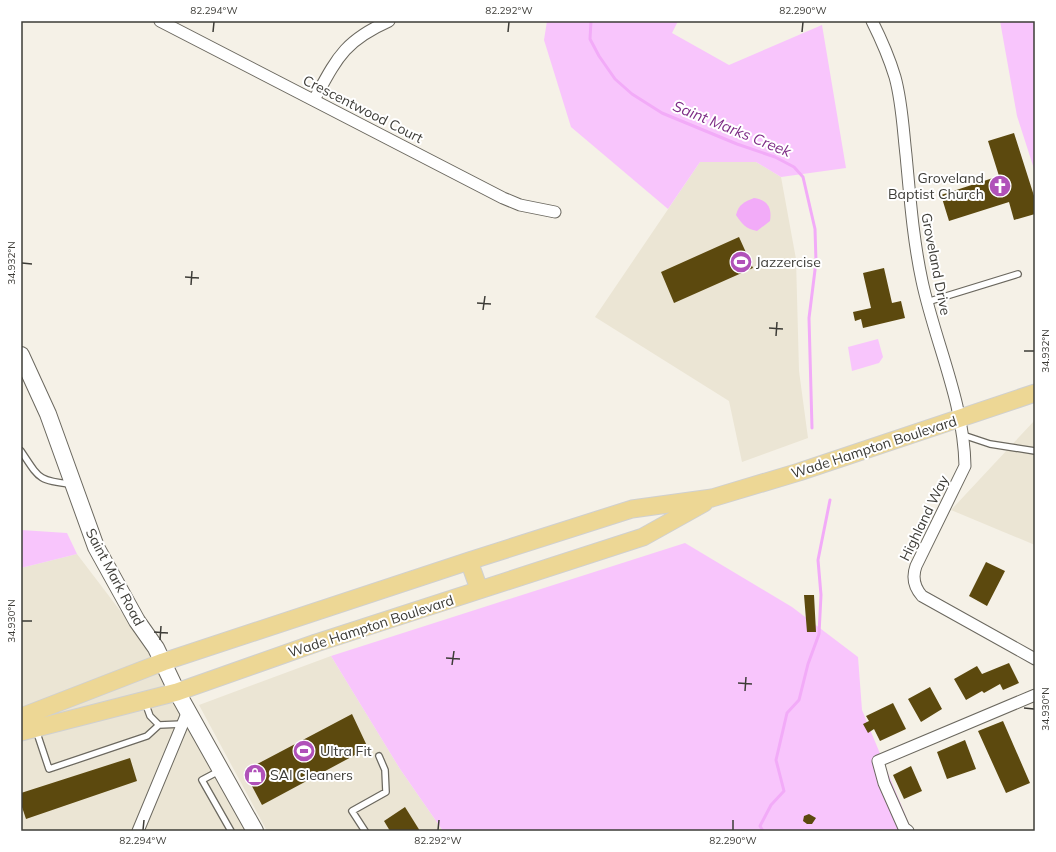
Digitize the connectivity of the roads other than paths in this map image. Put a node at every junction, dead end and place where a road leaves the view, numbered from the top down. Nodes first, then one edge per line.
1 (160, 21) edge
2 (389, 21) edge
3 (872, 21) edge
4 (314, 100) junction
5 (555, 212) dead end
6 (1018, 274) dead end
7 (927, 302) junction
8 (21, 355) edge
9 (1035, 393) edge
10 (960, 418) junction
11 (963, 435) junction
12 (21, 451) edge
13 (1035, 451) edge
14 (73, 484) junction
15 (712, 498) junction
16 (469, 561) junction
17 (480, 589) junction
18 (1035, 659) edge
19 (163, 662) junction
20 (177, 692) junction
21 (1035, 695) edge
22 (144, 700) junction
23 (186, 717) junction
24 (21, 718) edge
25 (159, 726) junction
26 (28, 730) edge
27 (379, 756) dead end
28 (221, 770) junction
29 (138, 831) edge
30 (231, 831) edge
31 (255, 831) edge
32 (365, 831) edge
33 (908, 831) edge

1 - 4 street, Crescentwood Court
2 - 4 street
3 - 7 street, Groveland Drive
4 - 5 street, Crescentwood Court
6 - 7 lane
7 - 10 street, Groveland Drive
8 - 14 street, Saint Mark Road
9 - 10 main road, Wade Hampton Boulevard
10 - 11 street, Highland Way
10 - 15 main road, Wade Hampton Boulevard
11 - 13 lane
11 - 18 street, Highland Way
12 - 14 lane
14 - 19 street, Saint Mark Road
15 - 16 main road, Wade Hampton Boulevard
15 - 17 main road, Wade Hampton Boulevard
16 - 17 main road
16 - 19 main road, Wade Hampton Boulevard
17 - 20 main road, Wade Hampton Boulevard
19 - 20 street, Saint Mark Road
19 - 24 main road, Wade Hampton Boulevard
20 - 22 main road, Wade Hampton Boulevard
20 - 23 street, Saint Mark Road
21 - 33 street
22 - 25 lane
22 - 26 main road, Wade Hampton Boulevard
23 - 25 lane
23 - 28 street, Saint Mark Road
23 - 29 street
25 - 26 lane
27 - 32 lane
28 - 30 lane
28 - 31 street, Saint Mark Road

